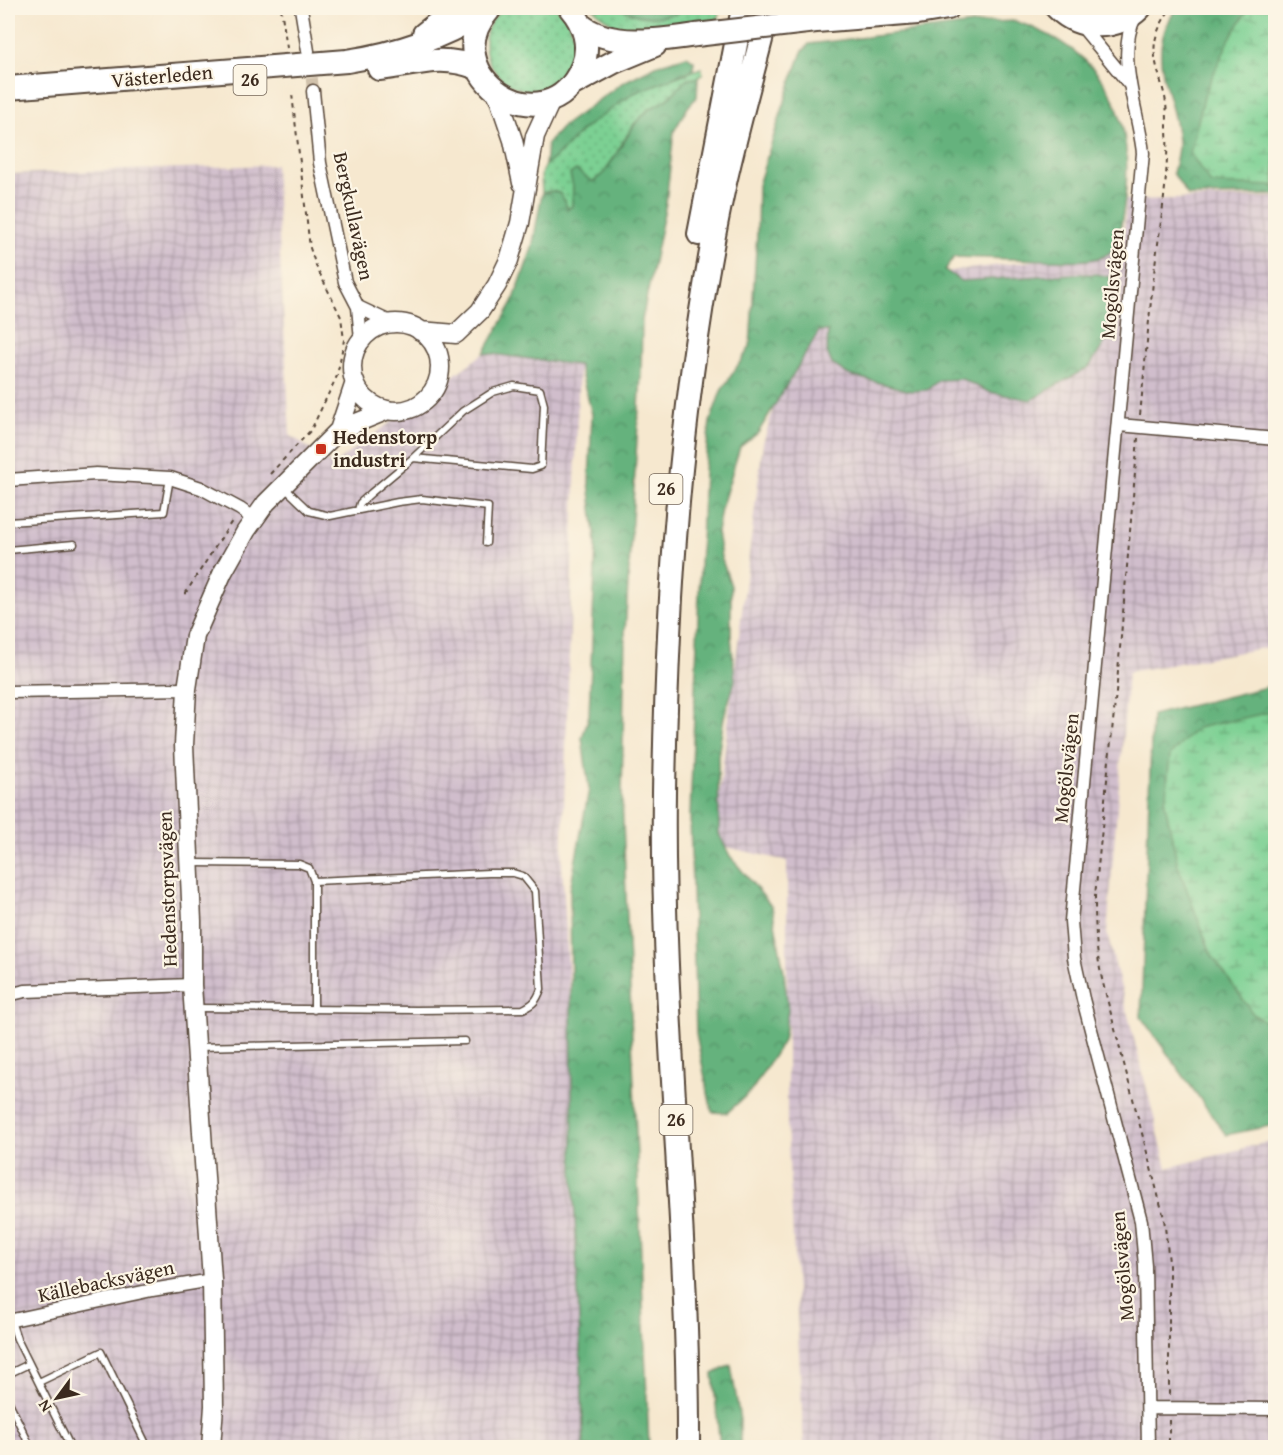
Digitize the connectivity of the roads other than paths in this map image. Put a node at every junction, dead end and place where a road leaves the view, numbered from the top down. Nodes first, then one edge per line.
1 (302, 8) edge
2 (457, 8) edge
3 (743, 8) edge
4 (769, 8) edge
5 (777, 8) edge
6 (870, 8) edge
7 (948, 8) edge
8 (1057, 8) edge
9 (1139, 9) edge
10 (488, 10) edge
11 (576, 17) edge
12 (816, 21) junction
13 (1078, 22) junction
14 (674, 39) junction
15 (404, 49) junction
16 (308, 51) tunnel mouth
17 (758, 54) junction
18 (478, 68) junction
19 (573, 84) junction
20 (1131, 86) junction
21 (8, 88) edge
22 (314, 91) tunnel mouth
23 (497, 93) junction
24 (8, 99) edge
25 (551, 101) junction
26 (524, 194) junction
27 (358, 307) junction
28 (394, 324) junction
29 (420, 331) junction
30 (456, 333) junction
31 (362, 340) junction
32 (439, 375) junction
33 (355, 382) junction
34 (388, 410) junction
35 (1119, 425) junction
36 (339, 430) junction
37 (1275, 439) edge
38 (413, 458) junction
39 (170, 478) junction
40 (8, 480) edge
41 (274, 482) junction
42 (358, 510) junction
43 (247, 514) junction
44 (8, 522) edge
45 (486, 543) dead end
46 (74, 544) dead end
47 (8, 550) edge
48 (187, 688) junction
49 (8, 692) edge
50 (189, 863) junction
51 (314, 881) junction
52 (192, 985) junction
53 (8, 995) edge
54 (194, 1008) junction
55 (314, 1010) junction
56 (465, 1041) dead end
57 (196, 1047) junction
58 (212, 1280) junction
59 (9, 1321) edge
60 (29, 1364) junction
61 (8, 1374) edge
62 (39, 1382) junction
63 (8, 1400) edge
64 (1148, 1407) junction
65 (1275, 1409) edge
66 (70, 1445) edge
67 (31, 1448) edge
68 (61, 1448) edge
69 (148, 1448) edge
70 (211, 1448) edge
71 (675, 1448) edge
72 (688, 1448) edge
73 (1148, 1448) edge

1 - 16 street
2 - 15 highway, 26
3 - 71 highway, 26
4 - 17 highway
5 - 17 highway, 26
6 - 12 highway
7 - 12 highway
8 - 13 highway
9 - 13 highway
9 - 20 street, Mogölsvägen
10 - 15 highway, Västerleden / 26
10 - 18 highway, 26
11 - 14 highway
11 - 19 highway
12 - 14 highway, bridge
13 - 20 street, Mogölsvägen
14 - 19 highway
15 - 21 highway, Västerleden / 26
17 - 72 highway, 26
18 - 23 highway
18 - 24 highway, Västerleden / 26
19 - 25 highway
20 - 35 street, Mogölsvägen
22 - 27 street, Bergkullavägen
23 - 25 highway
23 - 26 street
25 - 26 street
26 - 30 street
27 - 28 street, Bergkullavägen
27 - 31 street
28 - 29 street
28 - 31 street
29 - 30 street
29 - 32 street
30 - 32 street
31 - 33 street
32 - 34 street
33 - 34 street
33 - 36 street
34 - 36 street, Hedenstorpsvägen
35 - 37 street
35 - 64 street, Mogölsvägen
36 - 41 street, Hedenstorpsvägen
38 - 38 lane
38 - 42 lane
39 - 40 street
39 - 43 street
39 - 44 lane
41 - 42 lane
41 - 43 street, Hedenstorpsvägen
42 - 45 lane
43 - 48 street, Hedenstorpsvägen
46 - 47 lane
48 - 49 street
48 - 50 street, Hedenstorpsvägen
50 - 51 lane
50 - 52 street, Hedenstorpsvägen
51 - 55 lane
51 - 55 lane
52 - 53 street
52 - 54 street, Hedenstorpsvägen
54 - 55 lane
54 - 57 street, Hedenstorpsvägen
56 - 57 lane
57 - 58 street, Hedenstorpsvägen
58 - 59 street, Källebacksvägen
58 - 70 street, Hedenstorpsvägen
59 - 60 lane
60 - 61 lane
60 - 62 lane
62 - 66 lane
62 - 69 lane
63 - 67 lane
64 - 65 street
64 - 73 street, Mogölsvägen
66 - 68 lane

